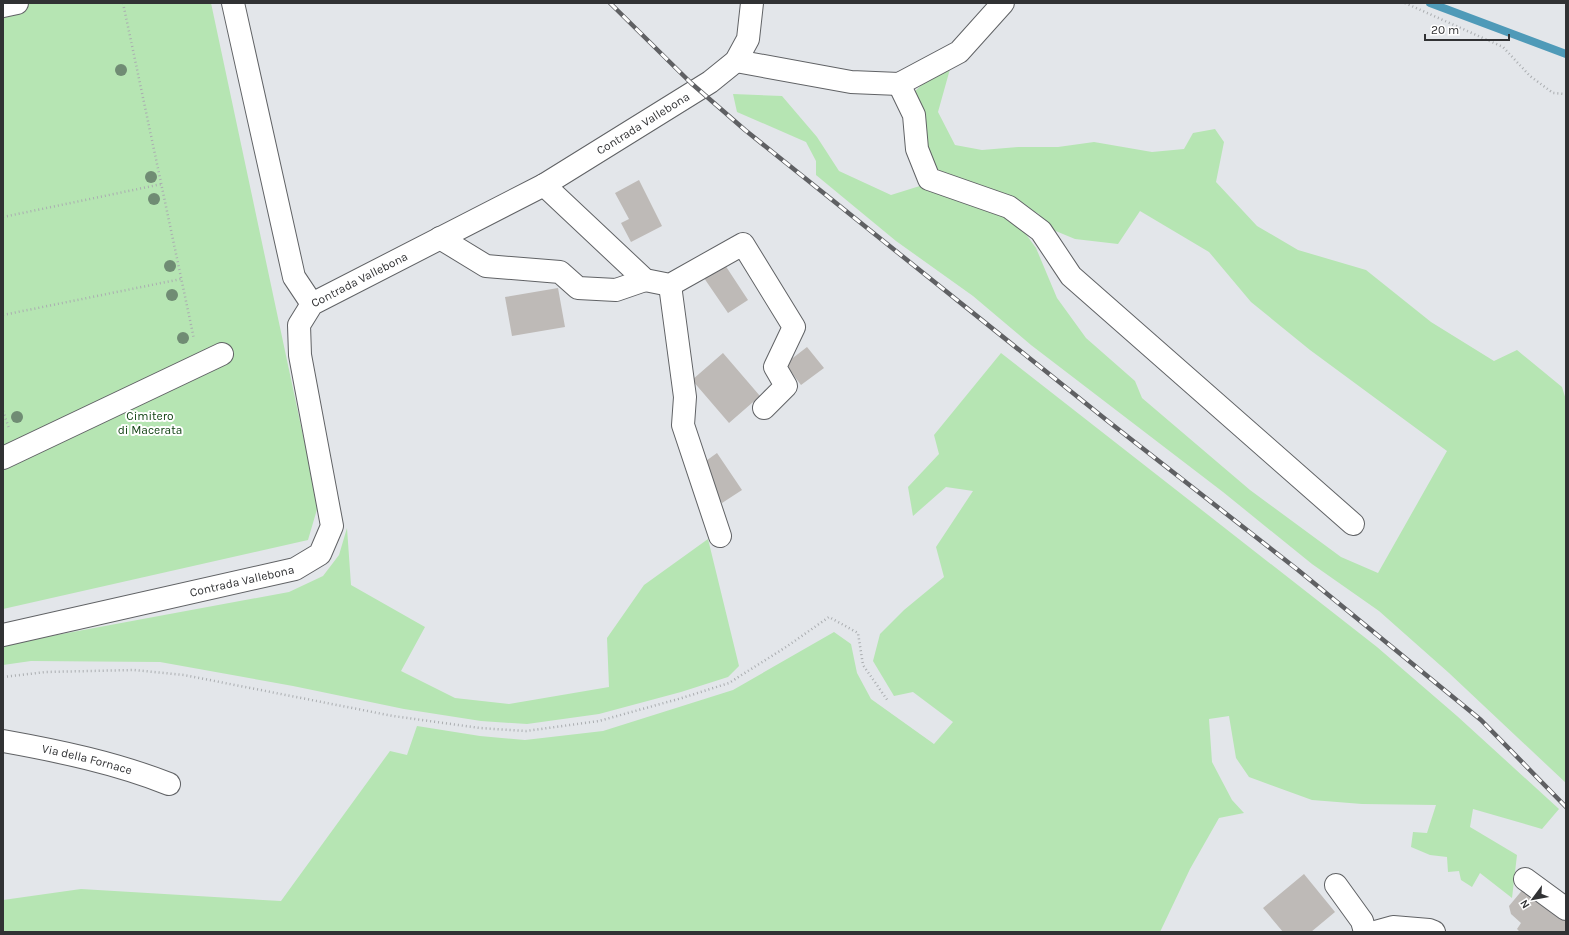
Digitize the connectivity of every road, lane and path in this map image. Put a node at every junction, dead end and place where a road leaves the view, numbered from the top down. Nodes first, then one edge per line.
1 (16, 3) edge
2 (123, 3) edge
3 (233, 3) edge
4 (752, 3) edge
5 (1004, 3) edge
6 (1405, 3) edge
7 (3, 6) edge
8 (736, 61) junction
9 (899, 84) junction
10 (1566, 94) edge
11 (162, 184) junction
12 (544, 185) junction
13 (3, 217) edge
14 (440, 238) junction
15 (181, 279) junction
16 (645, 280) junction
17 (670, 285) junction
18 (312, 304) junction
19 (3, 315) edge
20 (195, 343) dead end
21 (222, 354) dead end
22 (764, 408) dead end
23 (3, 458) edge
24 (1353, 524) dead end
25 (720, 536) dead end
26 (3, 635) edge
27 (3, 677) edge
28 (888, 701) dead end
29 (3, 742) edge
30 (169, 784) dead end
31 (1525, 879) dead end
32 (1336, 885) dead end
33 (1566, 909) edge
34 (1366, 932) edge
35 (1374, 932) edge
36 (1434, 932) edge

1 - 7 street
2 - 11 path
3 - 18 street
4 - 8 street, Contrada Vallebona
5 - 9 street
6 - 10 path
8 - 9 street
8 - 12 street, Contrada Vallebona
9 - 24 street
11 - 13 path
11 - 15 path
12 - 14 street, Contrada Vallebona
12 - 16 street
14 - 16 street
14 - 18 street, Contrada Vallebona
15 - 19 path
15 - 20 path
16 - 17 street
17 - 22 street
17 - 25 street
18 - 26 street, Contrada Vallebona
21 - 23 street
27 - 28 path
29 - 30 street, Via della Fornace
31 - 33 street
32 - 34 street
35 - 36 street

